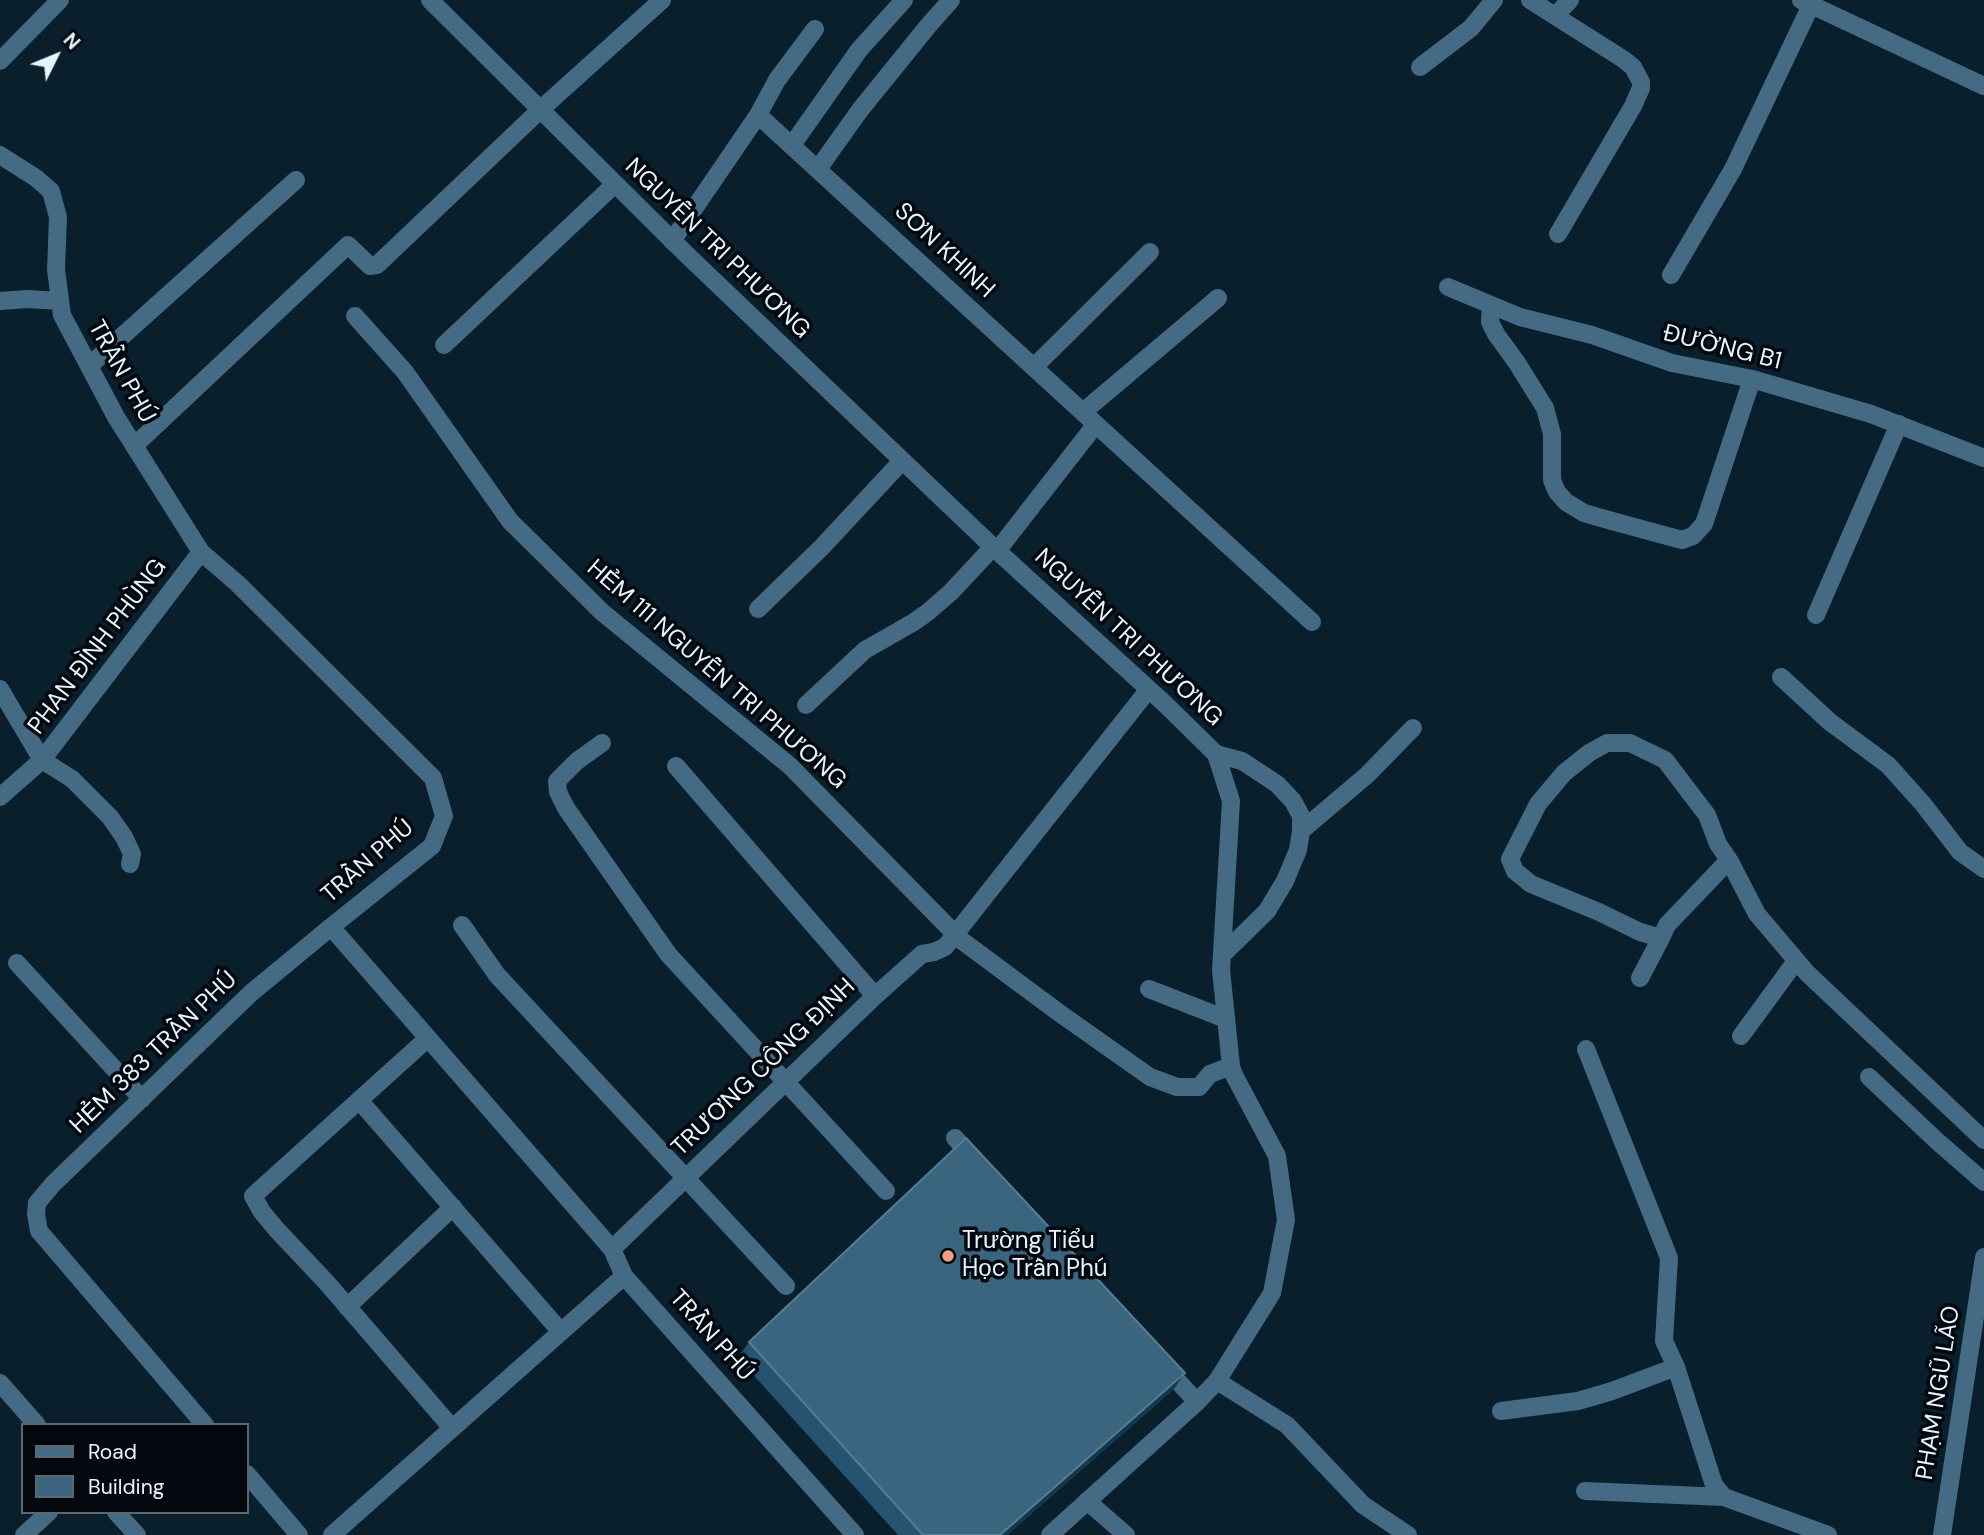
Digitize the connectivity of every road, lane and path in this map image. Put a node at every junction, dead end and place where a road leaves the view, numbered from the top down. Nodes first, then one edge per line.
1 (430, 0) edge
2 (662, 0) edge
3 (904, 0) edge
4 (951, 0) edge
5 (1494, 0) edge
6 (1530, 0) edge
7 (1570, 0) edge
8 (56, 1) edge
9 (1806, 2) edge
10 (1555, 16) junction
11 (815, 29) dead end
12 (0, 61) edge
13 (1420, 67) dead end
14 (1984, 86) edge
15 (540, 110) junction
16 (758, 115) junction
17 (792, 145) junction
18 (0, 155) edge
19 (818, 169) junction
20 (296, 180) dead end
21 (615, 184) junction
22 (1558, 234) dead end
23 (672, 241) junction
24 (1150, 252) dead end
25 (1671, 275) dead end
26 (1448, 287) dead end
27 (1218, 298) dead end
28 (0, 301) edge
29 (60, 301) junction
30 (1491, 305) junction
31 (355, 316) dead end
32 (444, 345) dead end
33 (89, 366) junction
34 (1034, 367) junction
35 (1752, 379) junction
36 (1089, 418) junction
37 (1899, 424) junction
38 (134, 446) junction
39 (1984, 458) edge
40 (902, 460) junction
41 (995, 549) junction
42 (201, 552) junction
43 (758, 609) dead end
44 (1816, 615) dead end
45 (1312, 622) dead end
46 (1781, 677) dead end
47 (0, 689) edge
48 (1149, 689) junction
49 (806, 705) dead end
50 (1413, 728) dead end
51 (602, 743) dead end
52 (1216, 754) junction
53 (42, 760) junction
54 (676, 766) dead end
55 (0, 797) edge
56 (1301, 831) junction
57 (1729, 860) junction
58 (130, 863) dead end
59 (1984, 869) edge
60 (463, 925) dead end
61 (331, 927) junction
62 (956, 933) junction
63 (1661, 938) junction
64 (1222, 954) junction
65 (1796, 961) junction
66 (17, 963) dead end
67 (1640, 978) dead end
68 (1149, 989) dead end
69 (875, 996) junction
70 (1226, 1019) junction
71 (1741, 1036) dead end
72 (428, 1038) junction
73 (1586, 1049) dead end
74 (1231, 1066) junction
75 (1869, 1077) dead end
76 (785, 1082) junction
77 (142, 1099) junction
78 (359, 1100) junction
79 (955, 1138) dead end
80 (1984, 1140) edge
81 (983, 1168) edge
82 (686, 1178) junction
83 (1984, 1182) edge
84 (886, 1191) dead end
85 (453, 1207) junction
86 (612, 1249) junction
87 (1984, 1257) edge
88 (624, 1276) junction
89 (786, 1286) dead end
90 (347, 1307) junction
91 (561, 1332) junction
92 (1150, 1351) edge
93 (1676, 1367) junction
94 (1217, 1381) junction
95 (0, 1383) edge
96 (1197, 1402) junction
97 (1501, 1411) dead end
98 (35, 1423) edge
99 (203, 1423) edge
100 (452, 1428) junction
101 (248, 1475) edge
102 (1585, 1491) dead end
103 (1724, 1497) junction
104 (1087, 1501) junction
105 (47, 1514) edge
106 (118, 1514) edge
107 (24, 1535) edge
108 (137, 1535) edge
109 (299, 1535) edge
110 (332, 1535) edge
111 (855, 1535) edge
112 (1050, 1535) edge
113 (1126, 1535) edge
114 (1408, 1535) edge
115 (1828, 1535) edge
116 (1941, 1535) edge

1 - 15 street, NGUYỄN TRI PHƯƠNG
2 - 15 street
3 - 17 street
4 - 19 street
5 - 13 street
6 - 10 street
7 - 10 street
8 - 12 street
9 - 14 street
9 - 25 street
10 - 22 street
11 - 16 street
15 - 21 street, NGUYỄN TRI PHƯƠNG
15 - 38 street
16 - 17 street, SƠN KHINH
16 - 23 street
17 - 19 street, SƠN KHINH
18 - 29 street, TRẦN PHÚ
19 - 34 street, SƠN KHINH
20 - 33 street
21 - 23 street, NGUYỄN TRI PHƯƠNG
21 - 32 street
23 - 40 street, NGUYỄN TRI PHƯƠNG
24 - 34 street
26 - 30 street, ĐƯỜNG B1
27 - 36 street
28 - 29 street
29 - 33 street, TRẦN PHÚ
30 - 35 street, ĐƯỜNG B1
30 - 35 street
31 - 62 street, HẺM 111 NGUYỄN TRI PHƯƠNG
33 - 38 street, TRẦN PHÚ
34 - 36 street, SƠN KHINH
35 - 37 street, ĐƯỜNG B1
36 - 41 street
36 - 45 street, SƠN KHINH
37 - 39 street, ĐƯỜNG B1
37 - 44 street
38 - 42 street, TRẦN PHÚ
40 - 41 street, NGUYỄN TRI PHƯƠNG
40 - 43 street
41 - 48 street, NGUYỄN TRI PHƯƠNG
41 - 49 street
42 - 53 street, PHAN ĐÌNH PHÙNG
42 - 61 street, TRẦN PHÚ
46 - 59 street
47 - 53 street
48 - 52 street, NGUYỄN TRI PHƯƠNG
48 - 62 street, TRƯƠNG CÔNG ĐỊNH
50 - 56 street
51 - 76 street
52 - 56 street
52 - 64 street, NGUYỄN TRI PHƯƠNG
53 - 55 street, PHAN ĐÌNH PHÙNG
53 - 58 street
54 - 69 street
56 - 64 street
57 - 63 street
57 - 63 street
57 - 65 street
60 - 82 street
61 - 72 street, TRẦN PHÚ
61 - 77 street, HẺM 383 TRẦN PHÚ
62 - 69 street, TRƯƠNG CÔNG ĐỊNH
62 - 74 street, HẺM 111 NGUYỄN TRI PHƯƠNG
63 - 67 street
64 - 70 street, NGUYỄN TRI PHƯƠNG
65 - 71 street
65 - 80 street
66 - 77 street
68 - 70 street
69 - 76 street, TRƯƠNG CÔNG ĐỊNH
70 - 74 street, NGUYỄN TRI PHƯƠNG
72 - 78 street
72 - 86 street, TRẦN PHÚ
73 - 93 street
74 - 94 street, NGUYỄN TRI PHƯƠNG
75 - 83 street
76 - 82 street, TRƯƠNG CÔNG ĐỊNH
76 - 84 street
77 - 99 street, HẺM 383 TRẦN PHÚ
78 - 85 street
78 - 90 street
79 - 81 street
82 - 86 street, TRƯƠNG CÔNG ĐỊNH
82 - 89 street
85 - 90 street
85 - 91 street
86 - 88 street, TRẦN PHÚ
87 - 116 street, PHẠM NGŨ LÃO
88 - 91 street
88 - 111 street, TRẦN PHÚ
90 - 100 street
91 - 100 street
92 - 96 street
93 - 97 street
93 - 103 street
94 - 96 street, NGUYỄN TRI PHƯƠNG
94 - 114 street
95 - 98 street
96 - 104 street, NGUYỄN TRI PHƯƠNG
100 - 110 street
101 - 109 street
102 - 103 street
103 - 115 street
104 - 112 street, NGUYỄN TRI PHƯƠNG
104 - 113 street
105 - 107 street
106 - 108 street

